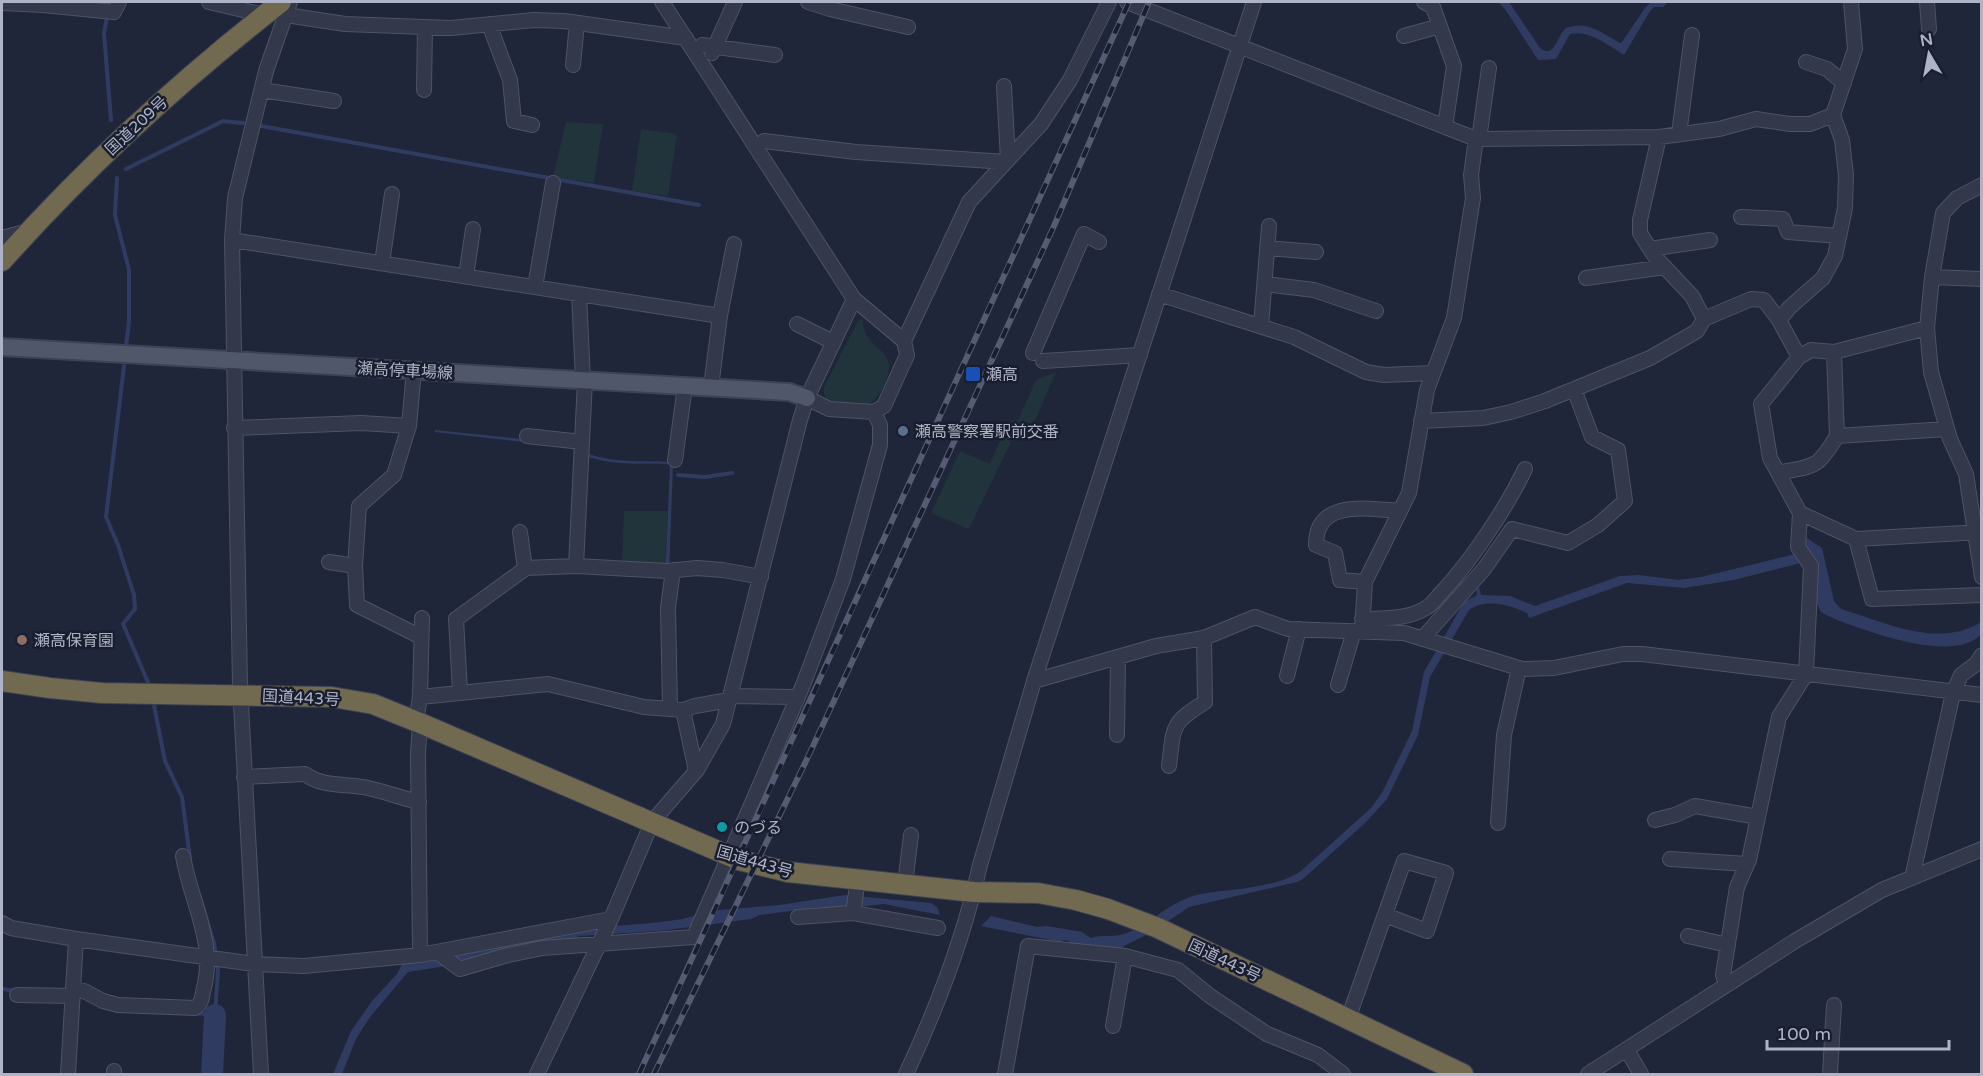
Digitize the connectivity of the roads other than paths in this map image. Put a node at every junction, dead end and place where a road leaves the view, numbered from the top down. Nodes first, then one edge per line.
1 (119, 2) edge
2 (209, 2) edge
3 (662, 2) edge
4 (735, 2) edge
5 (808, 2) edge
6 (1109, 2) edge
7 (1127, 2) edge
8 (1254, 2) edge
9 (1424, 2) edge
10 (1851, 2) edge
11 (1927, 2) edge
12 (2, 3) edge
13 (285, 6) edge
14 (264, 15) junction
15 (577, 23) junction
16 (489, 24) junction
17 (1440, 26) junction
18 (425, 27) junction
19 (908, 27) dead end
20 (1929, 29) dead end
21 (1692, 35) dead end
22 (1404, 36) dead end
23 (686, 38) junction
24 (1239, 47) junction
25 (775, 55) dead end
26 (1806, 62) dead end
27 (573, 65) dead end
28 (1489, 68) dead end
29 (1844, 82) junction
30 (1004, 86) dead end
31 (262, 90) junction
32 (424, 90) dead end
33 (334, 101) dead end
34 (1833, 115) junction
35 (532, 125) dead end
36 (1445, 127) junction
37 (1679, 134) junction
38 (1659, 137) junction
39 (1478, 139) junction
40 (764, 141) dead end
41 (1007, 161) junction
42 (553, 183) dead end
43 (1982, 185) edge
44 (392, 194) dead end
45 (1741, 217) dead end
46 (1269, 226) dead end
47 (473, 229) dead end
48 (29, 231) junction
49 (1839, 236) junction
50 (2, 238) edge
51 (232, 240) junction
52 (1710, 240) dead end
53 (1100, 242) dead end
54 (734, 244) dead end
55 (1268, 248) junction
56 (1650, 249) junction
57 (1316, 252) dead end
58 (2, 261) edge
59 (382, 263) junction
60 (1665, 267) junction
61 (466, 276) junction
62 (1932, 277) junction
63 (1586, 278) dead end
64 (1982, 279) edge
65 (1265, 284) junction
66 (535, 287) junction
67 (579, 294) junction
68 (1159, 294) junction
69 (854, 299) junction
70 (1376, 310) dead end
71 (720, 316) junction
72 (1704, 320) junction
73 (1779, 320) junction
74 (797, 324) dead end
75 (1261, 326) junction
76 (1927, 328) junction
77 (904, 341) junction
78 (833, 342) junction
79 (2, 347) edge
80 (1834, 352) junction
81 (1140, 355) junction
82 (1799, 357) junction
83 (233, 360) junction
84 (414, 370) junction
85 (1433, 373) junction
86 (584, 380) junction
87 (685, 386) junction
88 (711, 387) junction
89 (1574, 389) junction
90 (807, 398) junction
91 (874, 412) junction
92 (1421, 421) junction
93 (409, 426) junction
94 (234, 428) junction
95 (1947, 429) junction
96 (527, 436) dead end
97 (1838, 436) junction
98 (582, 442) junction
99 (675, 460) dead end
100 (1524, 469) dead end
101 (1778, 473) junction
102 (1400, 512) junction
103 (1800, 513) junction
104 (520, 532) dead end
105 (1979, 532) edge
106 (1856, 539) junction
107 (330, 562) dead end
108 (355, 566) junction
109 (576, 566) junction
110 (525, 569) junction
111 (673, 570) junction
112 (761, 577) junction
113 (1982, 577) edge
114 (1365, 582) junction
115 (1982, 595) edge
116 (422, 618) dead end
117 (1359, 627) junction
118 (1299, 629) junction
119 (421, 637) junction
120 (1204, 638) junction
121 (1422, 639) junction
122 (1982, 655) edge
123 (1118, 657) junction
124 (1519, 668) junction
125 (1806, 674) junction
126 (1287, 676) dead end
127 (2, 681) edge
128 (1034, 681) junction
129 (1338, 685) dead end
130 (460, 692) junction
131 (1953, 693) junction
132 (240, 695) junction
133 (1982, 695) edge
134 (420, 696) junction
135 (797, 697) junction
136 (730, 698) junction
137 (677, 709) junction
138 (418, 722) junction
139 (1117, 735) dead end
140 (1169, 766) dead end
141 (696, 771) junction
142 (244, 777) junction
143 (419, 802) junction
144 (1758, 816) junction
145 (1655, 820) dead end
146 (652, 822) junction
147 (1498, 823) dead end
148 (910, 835) dead end
149 (1982, 849) edge
150 (183, 856) dead end
151 (728, 856) junction
152 (1670, 859) dead end
153 (1747, 864) junction
154 (1912, 878) junction
155 (858, 879) junction
156 (904, 885) junction
157 (974, 892) junction
158 (852, 913) junction
159 (1385, 915) junction
160 (798, 918) dead end
161 (611, 919) junction
162 (2, 923) edge
163 (938, 928) dead end
164 (1688, 936) dead end
165 (76, 939) junction
166 (599, 944) junction
167 (1728, 945) junction
168 (437, 952) junction
169 (420, 955) junction
170 (1125, 956) junction
171 (208, 957) junction
172 (254, 964) junction
173 (1726, 984) junction
174 (73, 992) junction
175 (17, 995) dead end
176 (1834, 1005) dead end
177 (1348, 1018) junction
178 (1113, 1026) dead end
179 (1627, 1050) junction
180 (68, 1074) edge
181 (261, 1074) edge
182 (537, 1074) edge
183 (906, 1074) edge
184 (1005, 1074) edge
185 (1343, 1074) edge
186 (1463, 1074) edge
187 (1588, 1074) edge
188 (1641, 1074) edge
189 (1830, 1074) edge

1 - 12 street
2 - 14 street
3 - 23 street
4 - 25 street
5 - 19 street
6 - 41 street
7 - 24 street
8 - 24 street
9 - 17 street
10 - 29 street
11 - 20 street
13 - 14 highway, 国道209号
13 - 18 street
13 - 31 street
14 - 48 highway, 国道209号
15 - 16 street
15 - 23 street
15 - 27 street
16 - 18 street
16 - 35 street
17 - 22 street
17 - 36 street
18 - 32 street
21 - 37 street
23 - 69 street
24 - 36 street
24 - 68 street
26 - 29 street
28 - 39 street
29 - 34 street
30 - 41 street
31 - 33 street
31 - 51 street
34 - 37 street
34 - 49 street
36 - 39 street
37 - 38 street
38 - 39 street
38 - 56 street
39 - 85 street
40 - 41 street
41 - 77 street
42 - 66 street
43 - 62 street
44 - 59 street
45 - 49 street
46 - 55 street
47 - 61 street
48 - 50 street
48 - 58 highway, 国道209号
49 - 73 street
51 - 59 street
51 - 83 street
52 - 56 street
53 - 81 street
54 - 71 street
55 - 57 street
55 - 65 street
56 - 60 street
59 - 61 street
60 - 63 street
60 - 72 street
61 - 66 street
62 - 64 street
62 - 76 street
65 - 70 street
65 - 75 street
66 - 67 street
67 - 71 street
67 - 86 street
68 - 75 street
68 - 81 street
69 - 77 street
69 - 78 street
71 - 88 street
72 - 73 street
72 - 89 street
73 - 82 street
74 - 78 street
75 - 85 street
76 - 80 street
76 - 95 street
77 - 91 street
78 - 90 street
79 - 83 main road, 瀬高停車場線
80 - 82 street
80 - 97 street
81 - 128 street
82 - 101 street
83 - 84 main road, 瀬高停車場線
83 - 94 street
84 - 86 main road, 瀬高停車場線
84 - 93 street
85 - 92 street
86 - 87 main road, 瀬高停車場線
86 - 98 street
87 - 88 main road, 瀬高停車場線
87 - 99 street
88 - 90 main road, 瀬高停車場線
89 - 92 street
89 - 121 street
90 - 91 street
90 - 112 street
91 - 135 street
92 - 102 street
93 - 94 street
93 - 108 street
94 - 132 street
95 - 97 street
95 - 105 street
96 - 98 street
97 - 101 street
98 - 109 street
100 - 117 street
101 - 103 street
102 - 114 street
102 - 114 street
103 - 106 street
103 - 125 street
104 - 110 street
105 - 106 street
105 - 113 street
106 - 115 street
107 - 108 street
108 - 119 street
109 - 110 street
109 - 111 street
110 - 130 street
111 - 112 street
111 - 137 street
112 - 136 street
114 - 117 street
116 - 119 street
117 - 118 street
117 - 121 street
117 - 129 street
118 - 120 street
118 - 126 street
119 - 134 street
120 - 123 street
120 - 140 street
121 - 124 street
122 - 131 street
123 - 128 street
123 - 139 street
124 - 125 street
124 - 147 street
125 - 131 street
125 - 144 street
127 - 132 highway, 国道443号
128 - 157 street
130 - 134 street
130 - 137 street
131 - 133 street
131 - 154 street
132 - 138 highway, 国道443号
132 - 142 street
134 - 138 street
135 - 136 street
135 - 151 street
136 - 137 street
136 - 141 street
137 - 141 street
138 - 143 street
138 - 146 highway, 国道443号
141 - 146 street
142 - 143 street
142 - 172 street
143 - 169 street
144 - 145 street
144 - 153 street
146 - 151 highway, 国道443号
146 - 161 street
148 - 156 street
149 - 154 street
150 - 171 street
151 - 155 highway, 国道443号
151 - 166 street
152 - 153 street
153 - 167 street
154 - 173 street
155 - 156 highway, 国道443号
155 - 158 street
156 - 157 highway, 国道443号
157 - 177 highway, 国道443号
157 - 183 street
158 - 160 street
158 - 163 street
159 - 159 street
159 - 177 street
161 - 166 street
161 - 168 street
162 - 165 street
164 - 167 street
165 - 171 street
165 - 174 street
166 - 168 street
166 - 182 street
167 - 173 street
168 - 169 street
169 - 172 street
170 - 178 street
170 - 184 street
170 - 185 street
171 - 172 street
171 - 174 street
172 - 181 street
173 - 179 street
174 - 175 street
174 - 180 street
176 - 189 street
177 - 186 highway, 国道443号
179 - 187 street
179 - 188 street

